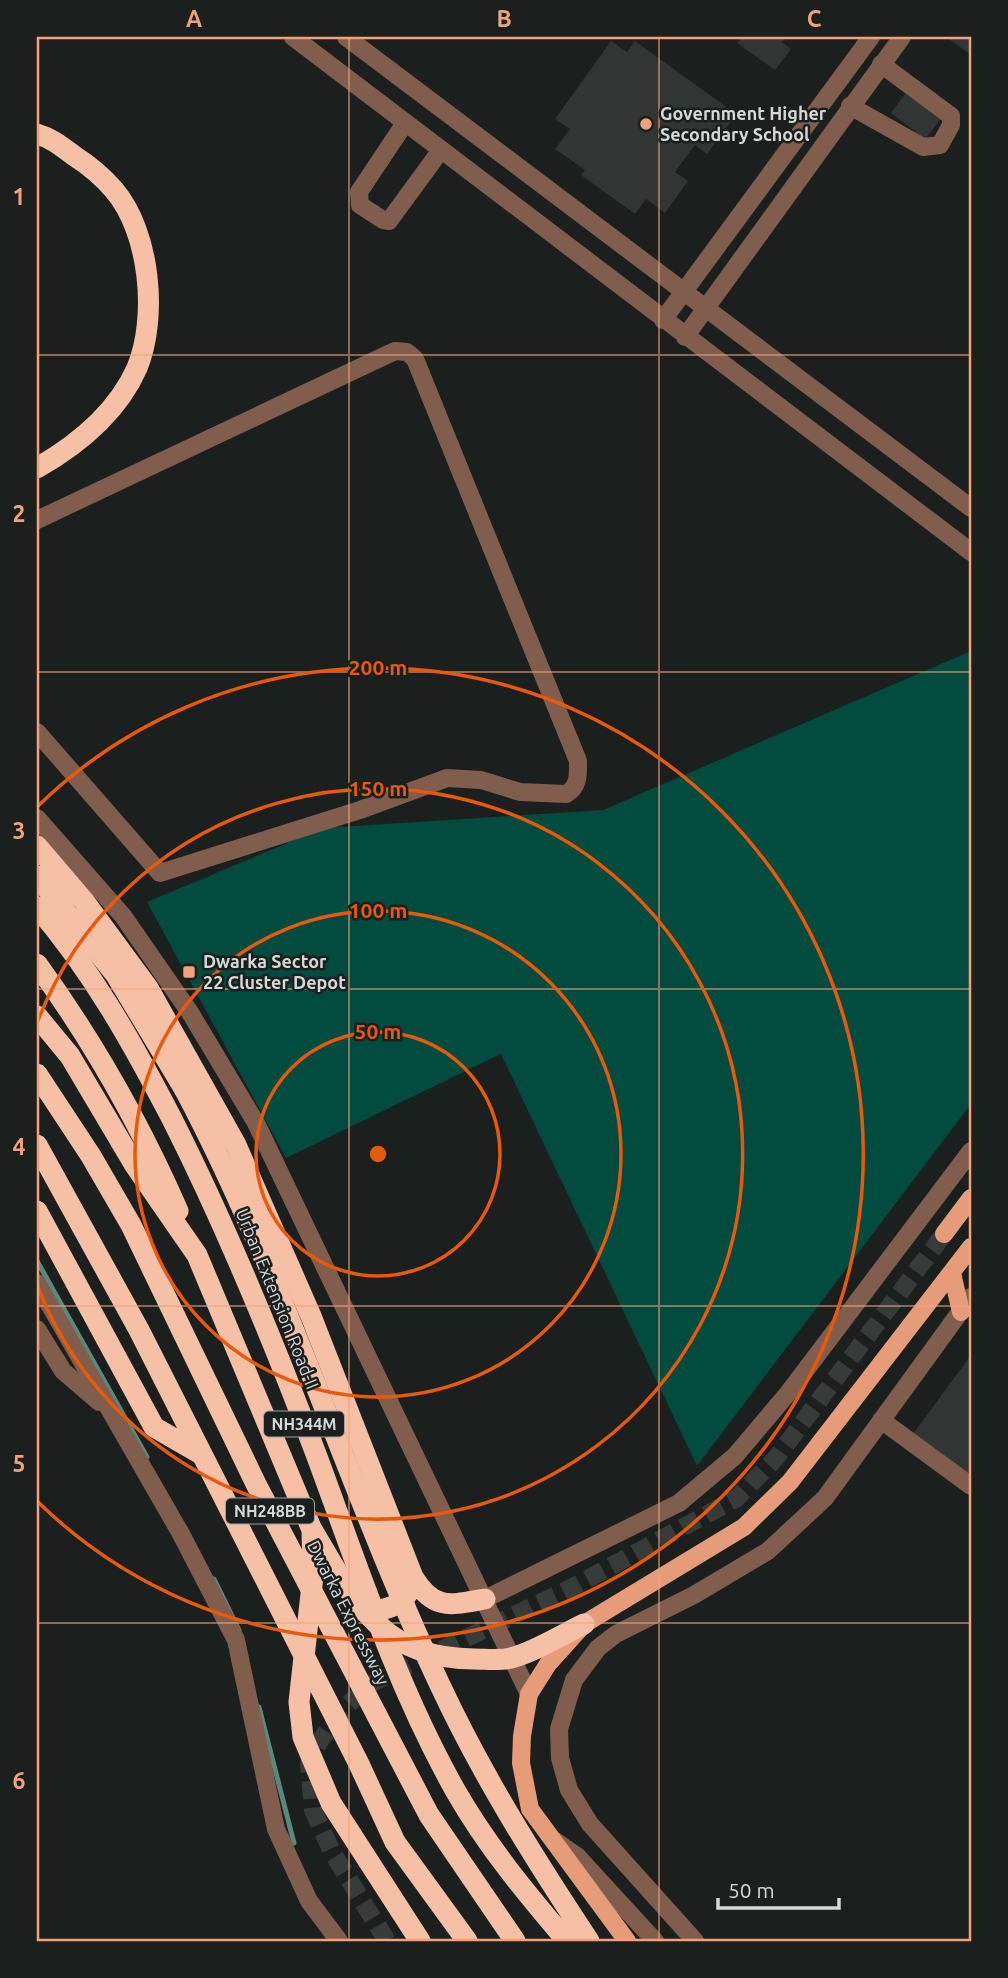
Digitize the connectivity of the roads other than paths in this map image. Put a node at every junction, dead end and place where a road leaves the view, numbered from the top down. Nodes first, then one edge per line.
1 (293, 37) edge
2 (346, 37) edge
3 (871, 37) edge
4 (902, 37) edge
5 (881, 64) junction
6 (850, 106) junction
7 (405, 123) junction
8 (37, 134) edge
9 (441, 150) junction
10 (684, 292) junction
11 (706, 308) junction
12 (663, 320) junction
13 (685, 337) junction
14 (37, 468) edge
15 (971, 508) edge
16 (37, 520) edge
17 (971, 552) edge
18 (37, 732) edge
19 (37, 818) edge
20 (37, 846) edge
21 (37, 876) edge
22 (37, 907) edge
23 (37, 965) edge
24 (37, 1016) edge
25 (37, 1074) edge
26 (37, 1146) edge
27 (971, 1152) edge
28 (971, 1198) edge
29 (37, 1211) edge
30 (944, 1234) tunnel mouth
31 (971, 1247) edge
32 (197, 1255) junction
33 (952, 1273) junction
34 (37, 1283) edge
35 (966, 1305) edge
36 (37, 1329) edge
37 (110, 1411) junction
38 (881, 1420) junction
39 (199, 1454) junction
40 (971, 1486) edge
41 (312, 1530) junction
42 (413, 1577) junction
43 (485, 1599) junction
44 (403, 1600) junction
45 (370, 1612) junction
46 (584, 1624) junction
47 (510, 1659) junction
48 (529, 1694) junction
49 (552, 1839) junction
50 (339, 1941) edge
51 (420, 1941) edge
52 (467, 1941) edge
53 (515, 1941) edge
54 (567, 1941) edge
55 (589, 1941) edge
56 (627, 1941) edge
57 (655, 1941) edge
58 (695, 1941) edge

1 - 7 street
2 - 10 street
3 - 10 street
4 - 5 street
5 - 6 street
5 - 6 street
6 - 11 street
7 - 9 street
7 - 9 street
8 - 14 highway
9 - 12 street
10 - 11 street
10 - 12 street
11 - 13 street
11 - 15 street
12 - 13 street
13 - 17 street
16 - 18 street
19 - 43 street
20 - 42 highway
21 - 44 highway, bridge
22 - 45 highway, Urban Extension Road-II / NH344M, bridge
23 - 32 highway
24 - 32 highway
25 - 53 highway, Dwarka Expressway / NH248BB, bridge
26 - 39 highway, NH248BB, bridge
27 - 43 street
28 - 30 main road
29 - 39 highway
31 - 33 main road
32 - 41 highway
33 - 35 main road
33 - 46 main road
34 - 37 street
35 - 38 street
36 - 37 street
37 - 50 street
38 - 40 street
38 - 58 street
39 - 52 highway, NH248BB, bridge
41 - 45 highway
41 - 51 highway
42 - 43 highway
42 - 44 highway
43 - 47 street
44 - 45 highway
44 - 55 highway, bridge
45 - 47 highway
45 - 54 highway, Urban Extension Road-II / NH344M, bridge
46 - 47 highway
46 - 48 main road
47 - 48 street
48 - 49 main road
49 - 56 main road
49 - 57 street

